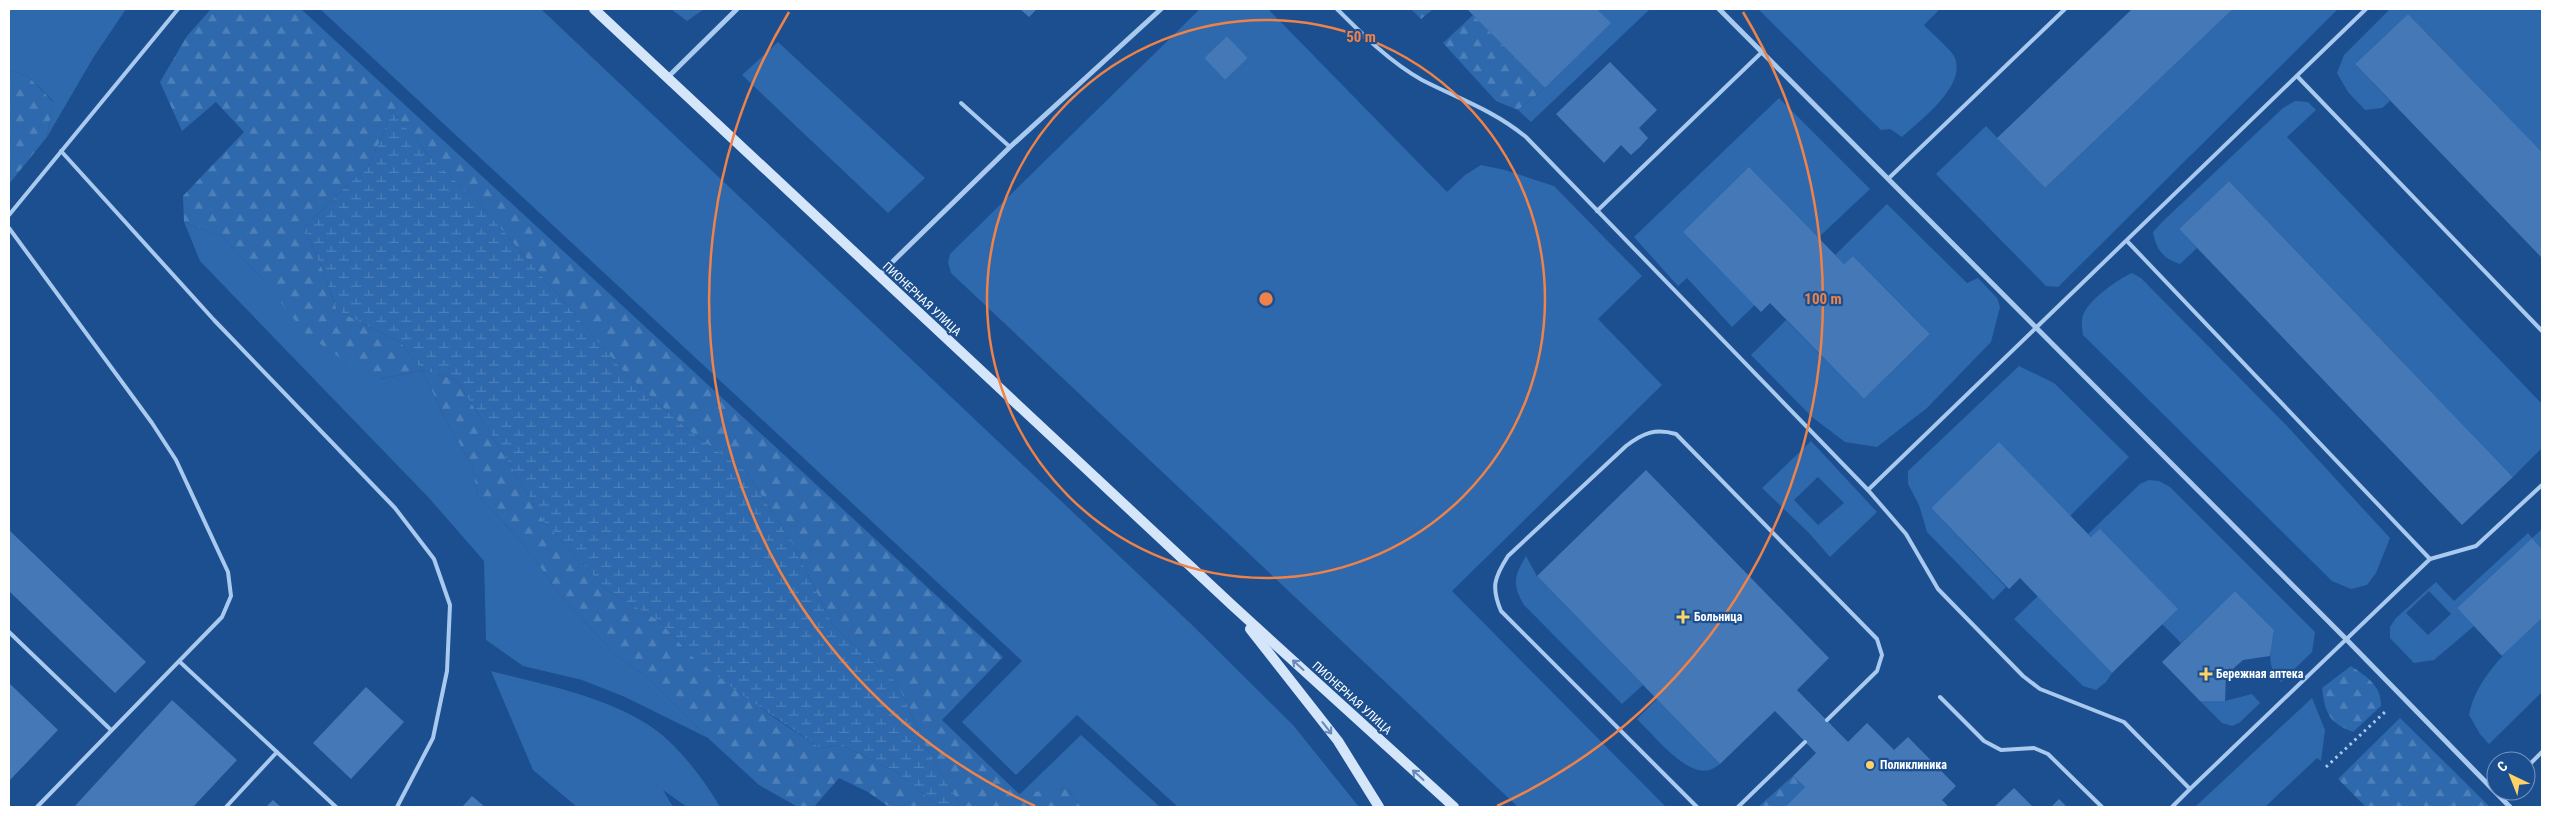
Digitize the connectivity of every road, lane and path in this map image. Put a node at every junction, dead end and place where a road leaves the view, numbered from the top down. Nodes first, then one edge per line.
1 (178, 9) edge
2 (594, 9) edge
3 (737, 9) edge
4 (1161, 9) edge
5 (1337, 9) edge
6 (1719, 9) edge
7 (2064, 9) edge
8 (2366, 9) edge
9 (1761, 53) junction
10 (2297, 76) junction
11 (667, 78) junction
12 (961, 103) dead end
13 (1010, 148) junction
14 (61, 151) junction
15 (1889, 178) junction
16 (1597, 211) junction
17 (9, 215) edge
18 (9, 228) edge
19 (2127, 241) junction
20 (878, 276) junction
21 (2036, 329) junction
22 (2542, 331) edge
23 (2542, 485) edge
24 (1868, 490) junction
25 (2430, 559) junction
26 (1232, 606) junction
27 (9, 632) edge
28 (2345, 638) junction
29 (180, 662) junction
30 (2402, 696) junction
31 (1940, 697) dead end
32 (1827, 720) dead end
33 (111, 730) junction
34 (1804, 742) dead end
35 (277, 752) junction
36 (2326, 767) dead end
37 (2486, 779) edge
38 (2190, 789) junction
39 (37, 807) edge
40 (226, 807) edge
41 (336, 807) edge
42 (397, 807) edge
43 (1379, 807) edge
44 (1454, 807) edge
45 (1697, 807) edge
46 (1738, 807) edge
47 (2102, 807) edge
48 (2172, 807) edge

1 - 14 lane
2 - 11 street, ПИОНЕРНАЯ УЛИЦА
3 - 11 street
4 - 13 street
5 - 16 lane
6 - 9 street
7 - 15 lane
8 - 10 lane
9 - 15 street
9 - 16 lane
10 - 19 lane
10 - 22 lane
11 - 20 street, ПИОНЕРНАЯ УЛИЦА
12 - 13 lane
13 - 20 street
14 - 17 lane
14 - 42 lane
15 - 21 street
16 - 24 lane
18 - 29 lane
19 - 21 lane
19 - 25 lane
20 - 26 street, ПИОНЕРНАЯ УЛИЦА
21 - 24 lane
21 - 28 street
23 - 25 lane
24 - 38 lane
25 - 28 lane
26 -> 43 street, ПИОНЕРНАЯ УЛИЦА
44 -> 26 street, ПИОНЕРНАЯ УЛИЦА
27 - 33 lane
28 - 30 street
28 - 38 lane
29 - 33 lane
29 - 35 lane
30 - 36 path
30 - 37 street
31 - 47 lane
32 - 45 lane
33 - 39 lane
34 - 46 lane
35 - 40 lane
35 - 41 lane
38 - 48 lane

